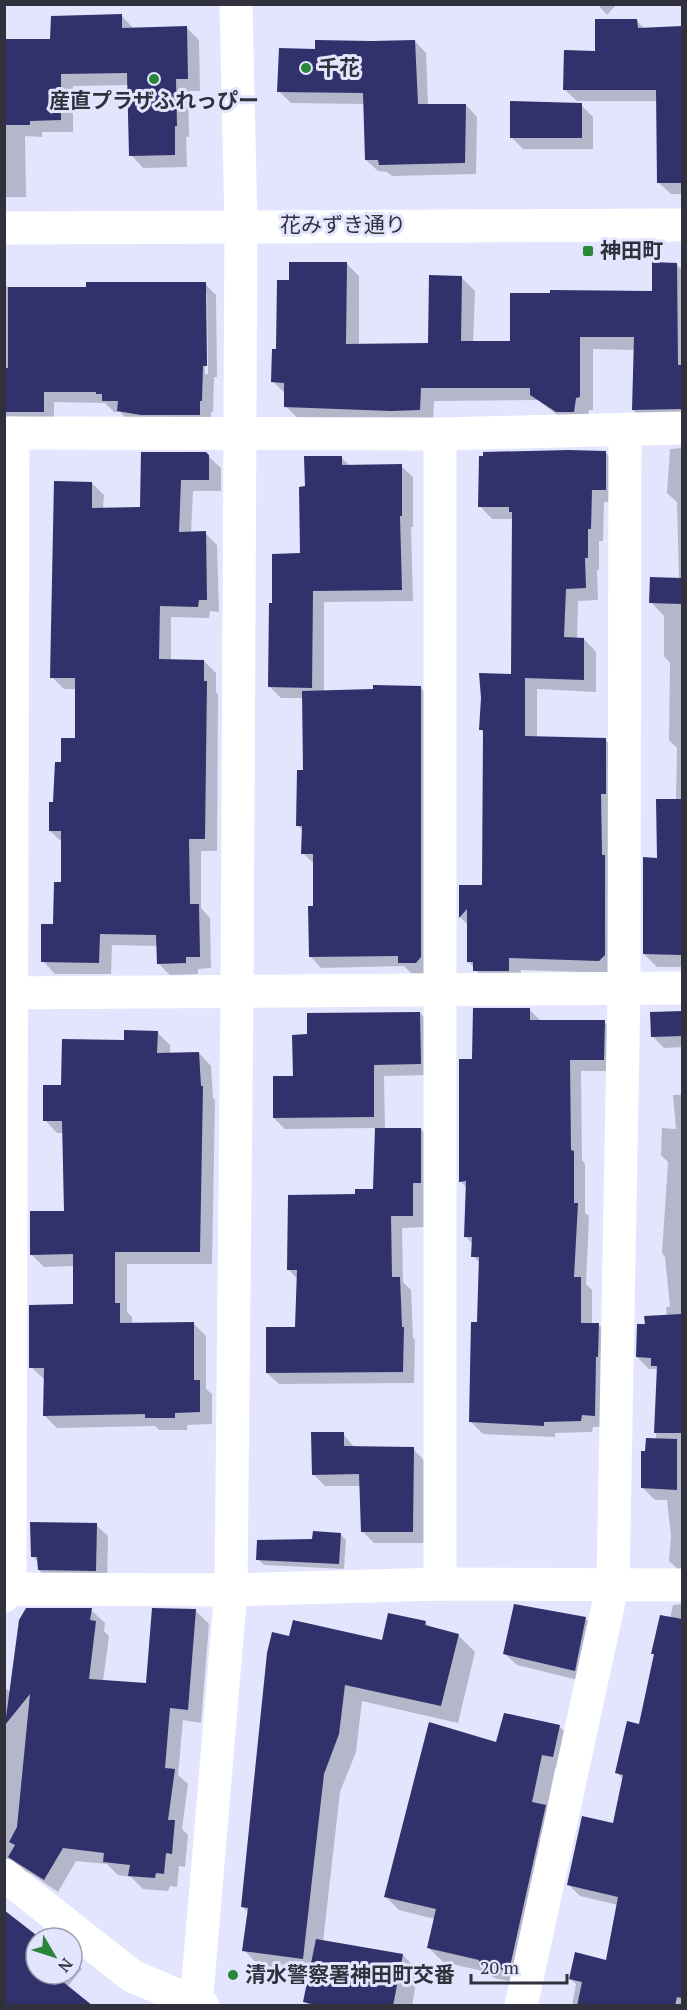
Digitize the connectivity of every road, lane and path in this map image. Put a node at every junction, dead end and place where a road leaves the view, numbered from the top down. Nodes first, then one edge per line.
1 (237, 4) edge
2 (682, 225) edge
3 (241, 226) junction
4 (4, 228) edge
5 (682, 428) edge
6 (625, 429) junction
7 (9, 433) edge
8 (239, 433) junction
9 (440, 434) junction
10 (682, 988) edge
11 (624, 989) junction
12 (439, 990) junction
13 (237, 991) junction
14 (8, 993) edge
15 (614, 1583) junction
16 (440, 1584) junction
17 (682, 1585) edge
18 (231, 1590) junction
19 (7, 1592) edge
20 (4, 1875) edge
21 (199, 2005) edge
22 (520, 2006) edge

1 - 3 street
2 - 3 street, 花みずき通り
3 - 4 street, 花みずき通り
3 - 8 street
5 - 6 street
6 - 9 street
6 - 11 street
7 - 8 street
7 - 14 street
8 - 9 street
8 - 13 street
9 - 12 street
10 - 11 street
11 - 12 street
11 - 15 street
12 - 13 street
12 - 16 street
13 - 14 street
13 - 18 street
14 - 19 street
15 - 16 street
15 - 17 street
15 - 22 street
16 - 18 street
18 - 19 street
18 - 21 street
20 - 21 street

